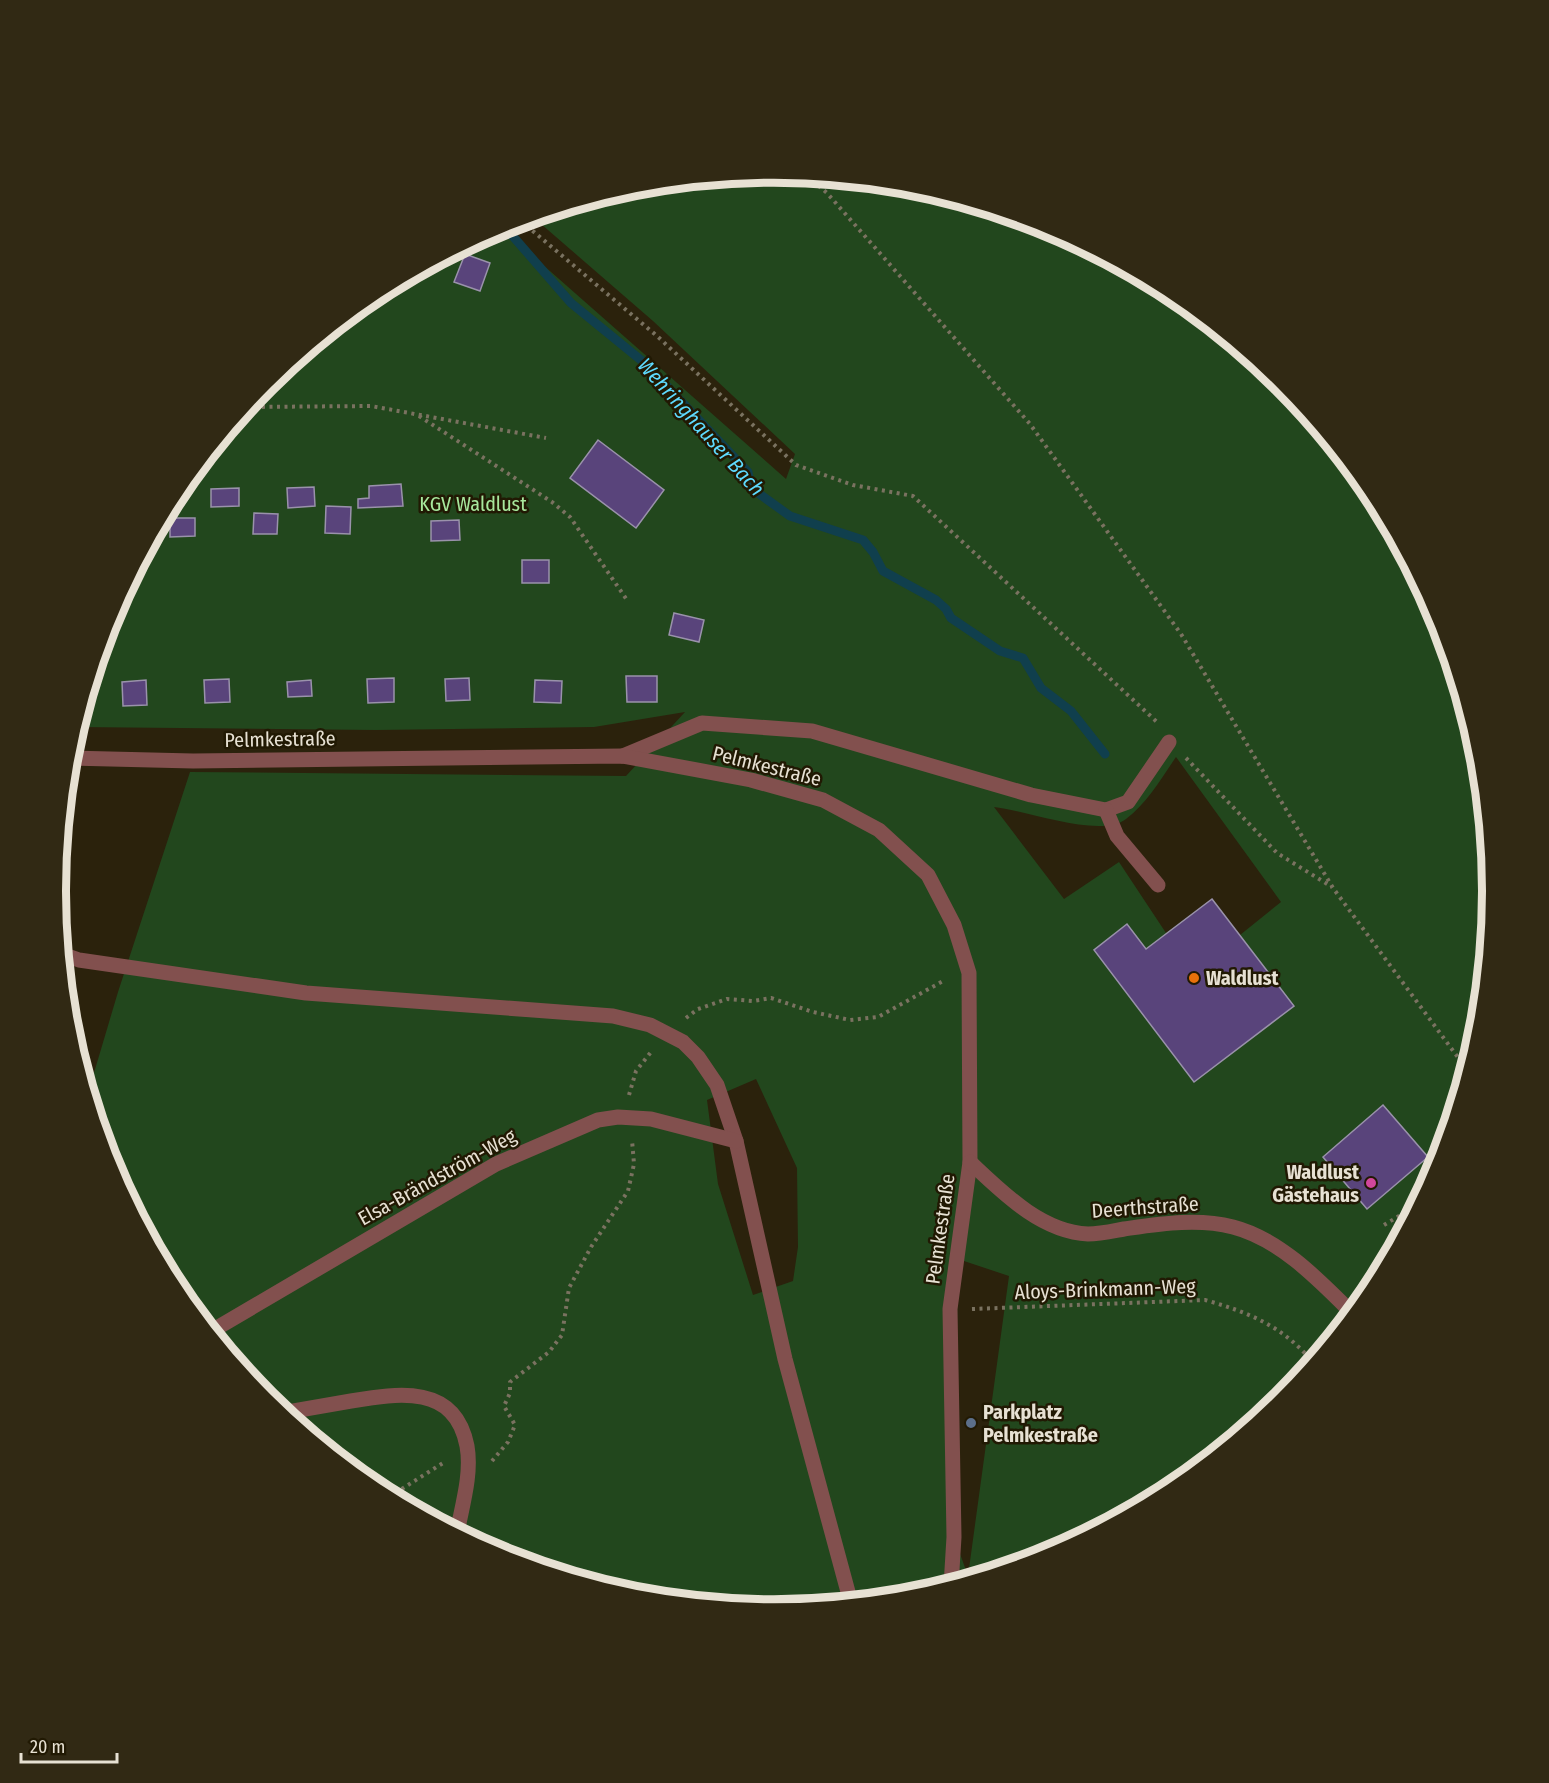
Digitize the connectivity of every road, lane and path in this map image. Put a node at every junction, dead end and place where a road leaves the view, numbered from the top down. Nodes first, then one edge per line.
1 (817, 185) edge
2 (530, 227) edge
3 (259, 406) edge
4 (416, 414) junction
5 (546, 438) dead end
6 (627, 600) dead end
7 (1170, 742) junction
8 (622, 756) junction
9 (79, 758) edge
10 (1106, 810) junction
11 (1158, 885) dead end
12 (1333, 888) junction
13 (70, 957) edge
14 (969, 973) junction
15 (667, 1032) junction
16 (1462, 1063) edge
17 (626, 1117) junction
18 (736, 1141) junction
19 (970, 1162) junction
20 (1407, 1211) edge
21 (1384, 1225) dead end
22 (1347, 1308) edge
23 (950, 1310) junction
24 (216, 1328) edge
25 (1308, 1357) edge
26 (294, 1411) edge
27 (467, 1448) junction
28 (466, 1485) junction
29 (398, 1491) edge
30 (458, 1526) edge
31 (952, 1577) edge
32 (849, 1596) edge

1 - 12 path
2 - 7 path
3 - 4 path
4 - 5 path
4 - 6 path
7 - 10 street
7 - 12 path
8 - 9 street, Pelmkestraße
8 - 10 street
8 - 14 street, Pelmkestraße
10 - 11 street
12 - 16 path
13 - 15 street
14 - 15 path
14 - 19 street, Pelmkestraße
15 - 17 path
15 - 18 street
17 - 18 street, Elsa-Brändström-Weg
17 - 24 street, Elsa-Brändström-Weg
17 - 28 path
18 - 32 street
19 - 22 street, Deerthstraße
19 - 23 street, Pelmkestraße
20 - 21 path
23 - 25 path, Aloys-Brinkmann-Weg
23 - 31 street, Pelmkestraße
26 - 27 street
27 - 28 street
27 - 29 path
28 - 30 street

